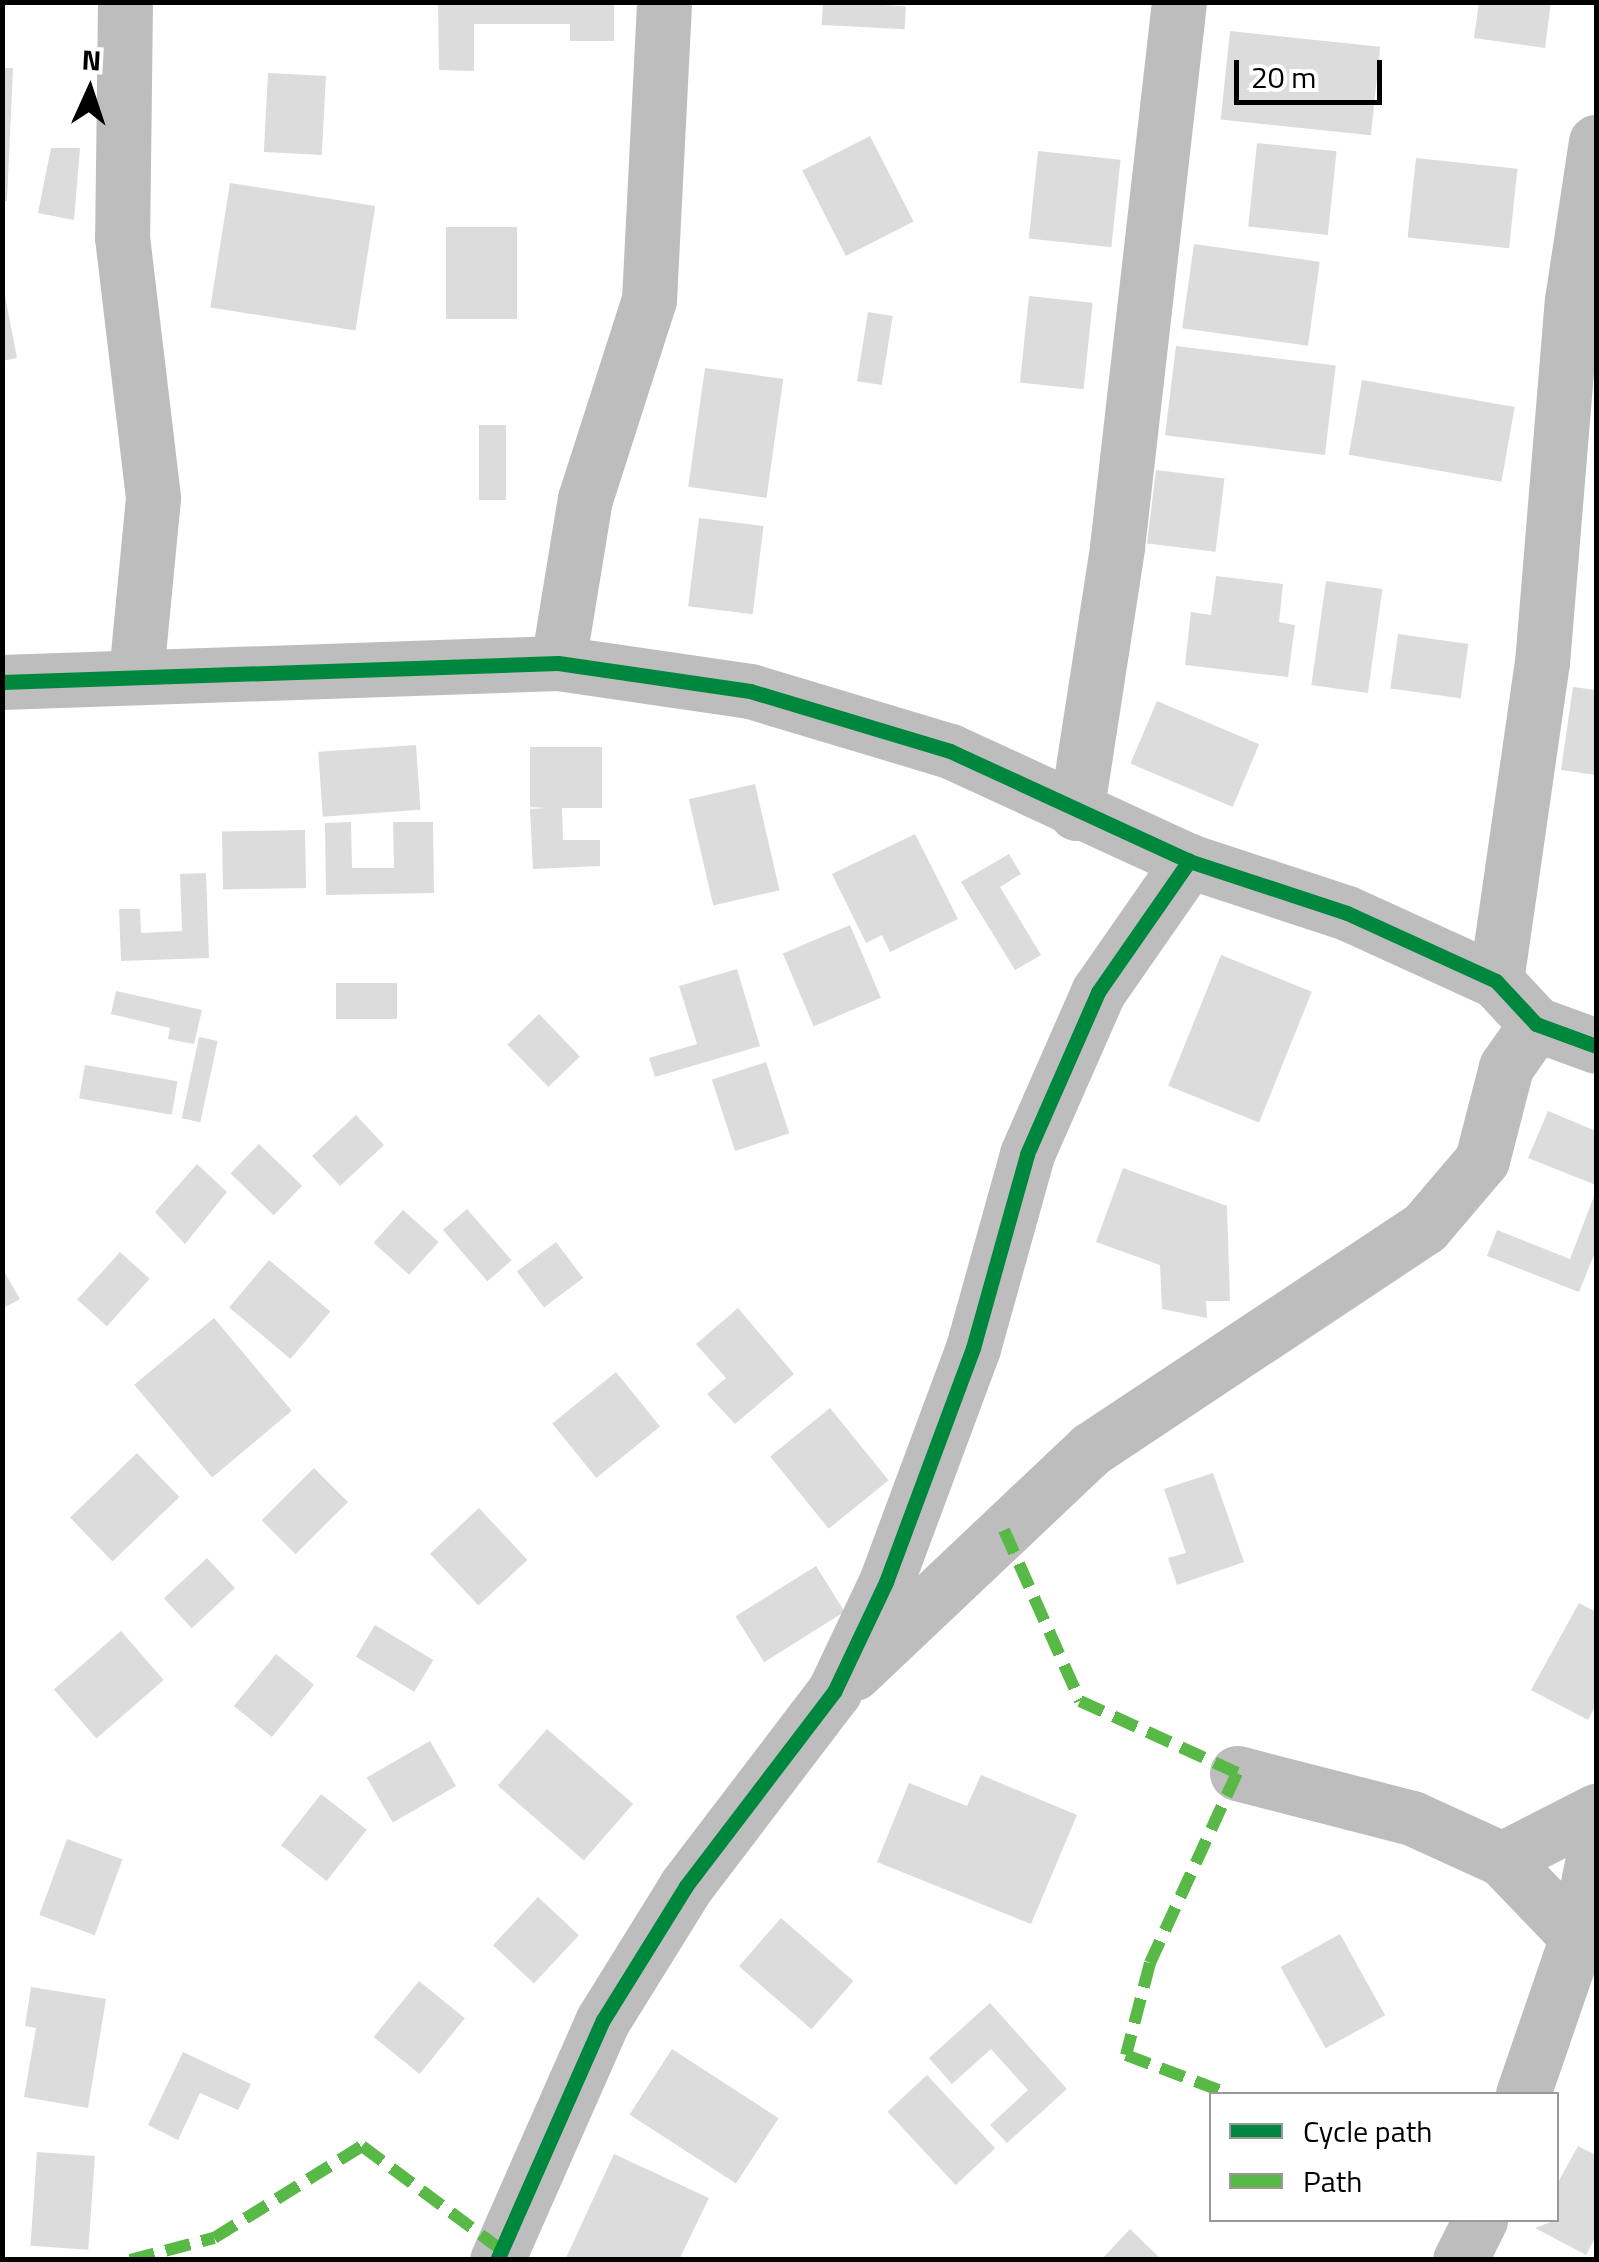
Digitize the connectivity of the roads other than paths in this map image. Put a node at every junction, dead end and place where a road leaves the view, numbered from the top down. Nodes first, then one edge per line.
1 (126, 2) edge
2 (664, 2) edge
3 (1179, 2) edge
4 (1596, 142) edge
5 (558, 664) junction
6 (136, 674) junction
7 (2, 682) edge
8 (1076, 813) junction
9 (1189, 861) junction
10 (1496, 981) junction
11 (1536, 1024) junction
12 (1596, 1046) edge
13 (834, 1692) junction
14 (1237, 1772) dead end
15 (1596, 1810) edge
16 (1596, 1844) edge
17 (1502, 1859) junction
18 (1576, 1938) junction
19 (1524, 2092) edge
20 (1479, 2222) edge
21 (497, 2260) edge
22 (1460, 2260) edge

1 - 6 street
2 - 5 street
3 - 8 street
4 - 10 street
5 - 6 street
5 - 8 street
6 - 7 street
8 - 9 street
9 - 10 street
9 - 13 street
10 - 11 street
11 - 12 street
11 - 13 street
13 - 21 street
14 - 17 street
15 - 17 street
16 - 18 street
17 - 18 street
18 - 19 street
20 - 22 street

